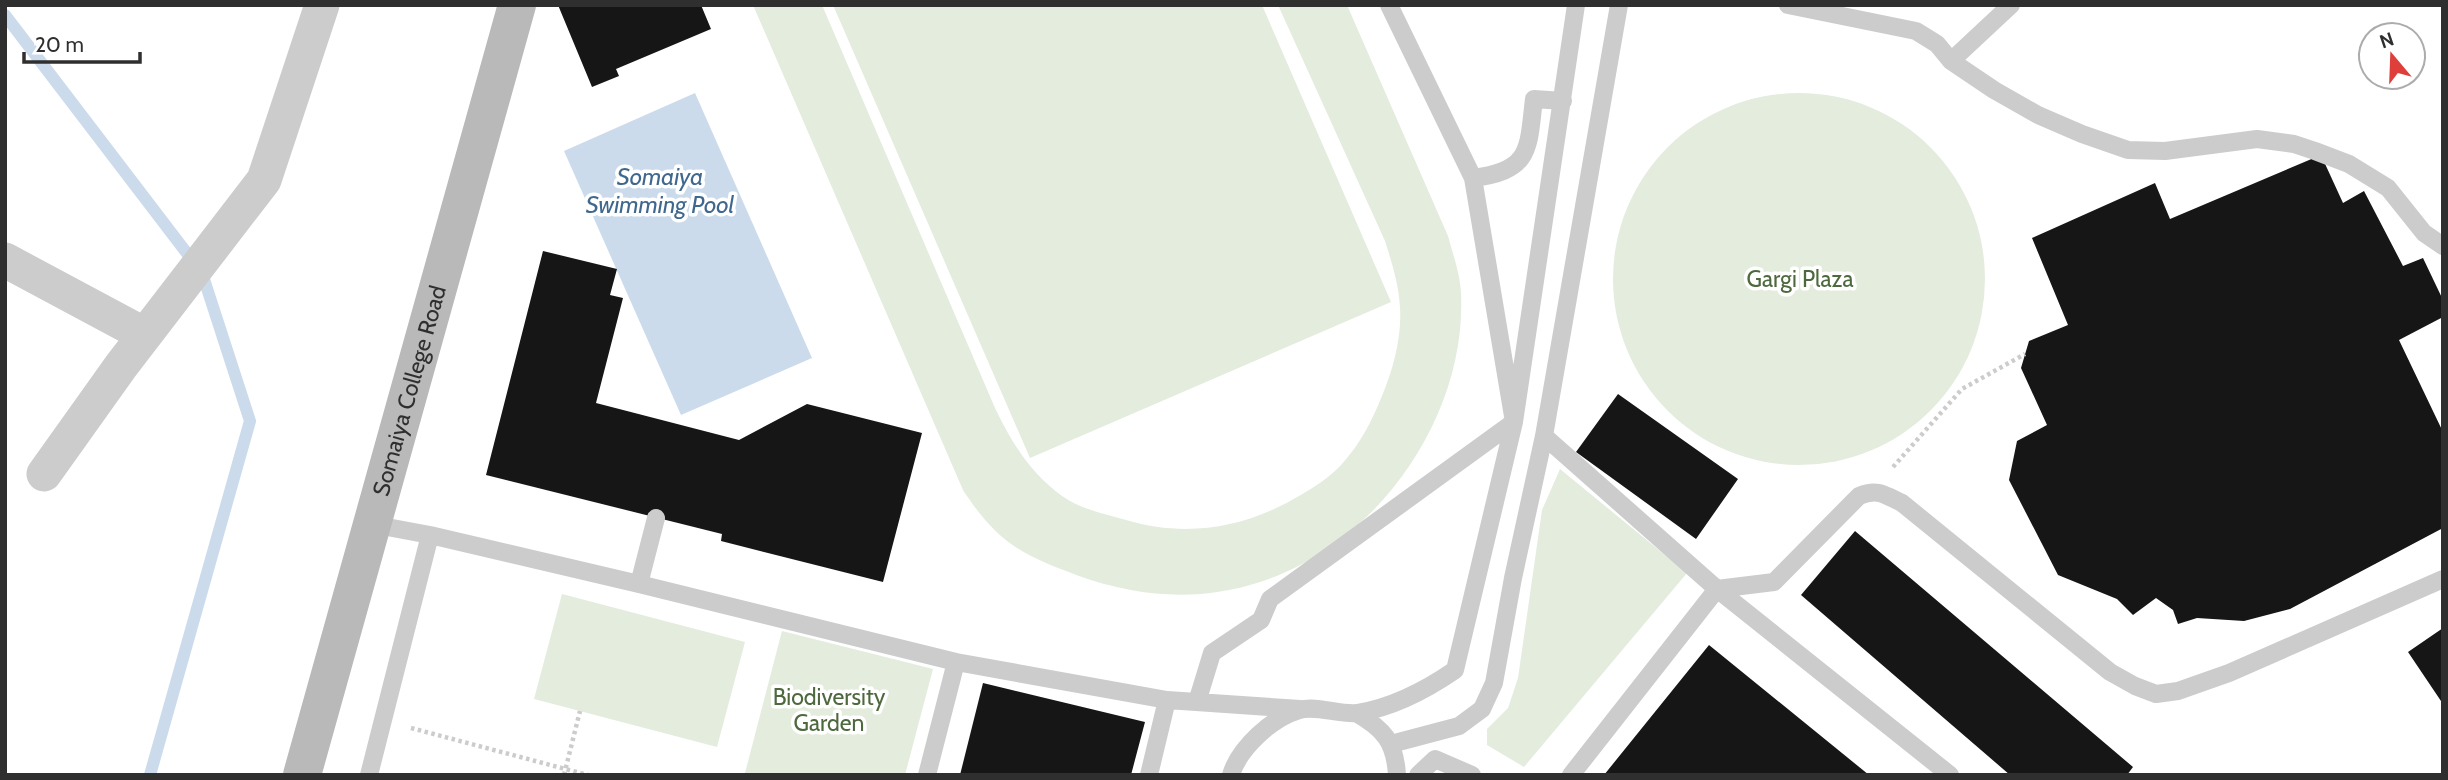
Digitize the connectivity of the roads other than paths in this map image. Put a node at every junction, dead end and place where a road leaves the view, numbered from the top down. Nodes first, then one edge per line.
1 (322, 5) edge
2 (517, 5) edge
3 (1389, 5) edge
4 (1576, 5) edge
5 (1619, 5) edge
6 (1788, 5) edge
7 (1982, 5) edge
8 (2004, 11) edge
9 (1951, 61) junction
10 (1563, 101) junction
11 (1473, 178) junction
12 (2443, 246) edge
13 (5, 260) edge
14 (154, 323) junction
15 (1514, 422) junction
16 (1544, 436) junction
17 (44, 474) dead end
18 (656, 517) dead end
19 (371, 524) junction
20 (430, 535) junction
21 (2443, 579) edge
22 (639, 584) junction
23 (1717, 589) junction
24 (956, 662) junction
25 (1167, 700) junction
26 (1197, 702) junction
27 (1300, 709) junction
28 (1356, 713) junction
29 (1391, 744) junction
30 (302, 775) edge
31 (369, 775) edge
32 (927, 775) edge
33 (1149, 775) edge
34 (1231, 775) edge
35 (1397, 775) edge
36 (1418, 775) edge
37 (1472, 775) edge
38 (1571, 775) edge
39 (1950, 775) edge

1 - 14 street
2 - 19 street, Somaiya College Road
3 - 11 lane
4 - 10 lane
5 - 16 lane
6 - 9 lane
7 - 8 lane
8 - 9 lane
9 - 12 lane
10 - 11 lane
10 - 15 lane
11 - 15 lane
13 - 14 street
14 - 17 street
15 - 26 lane
15 - 28 lane
16 - 23 lane
16 - 29 lane
18 - 22 lane
19 - 20 lane
19 - 30 street, Somaiya College Road
20 - 22 lane
20 - 31 lane
21 - 23 lane
22 - 24 lane
23 - 38 lane
23 - 39 lane
24 - 25 lane
24 - 32 lane
25 - 26 lane
25 - 33 lane
26 - 27 lane
27 - 28 lane
27 - 34 lane
28 - 29 lane
29 - 35 lane
36 - 37 lane

